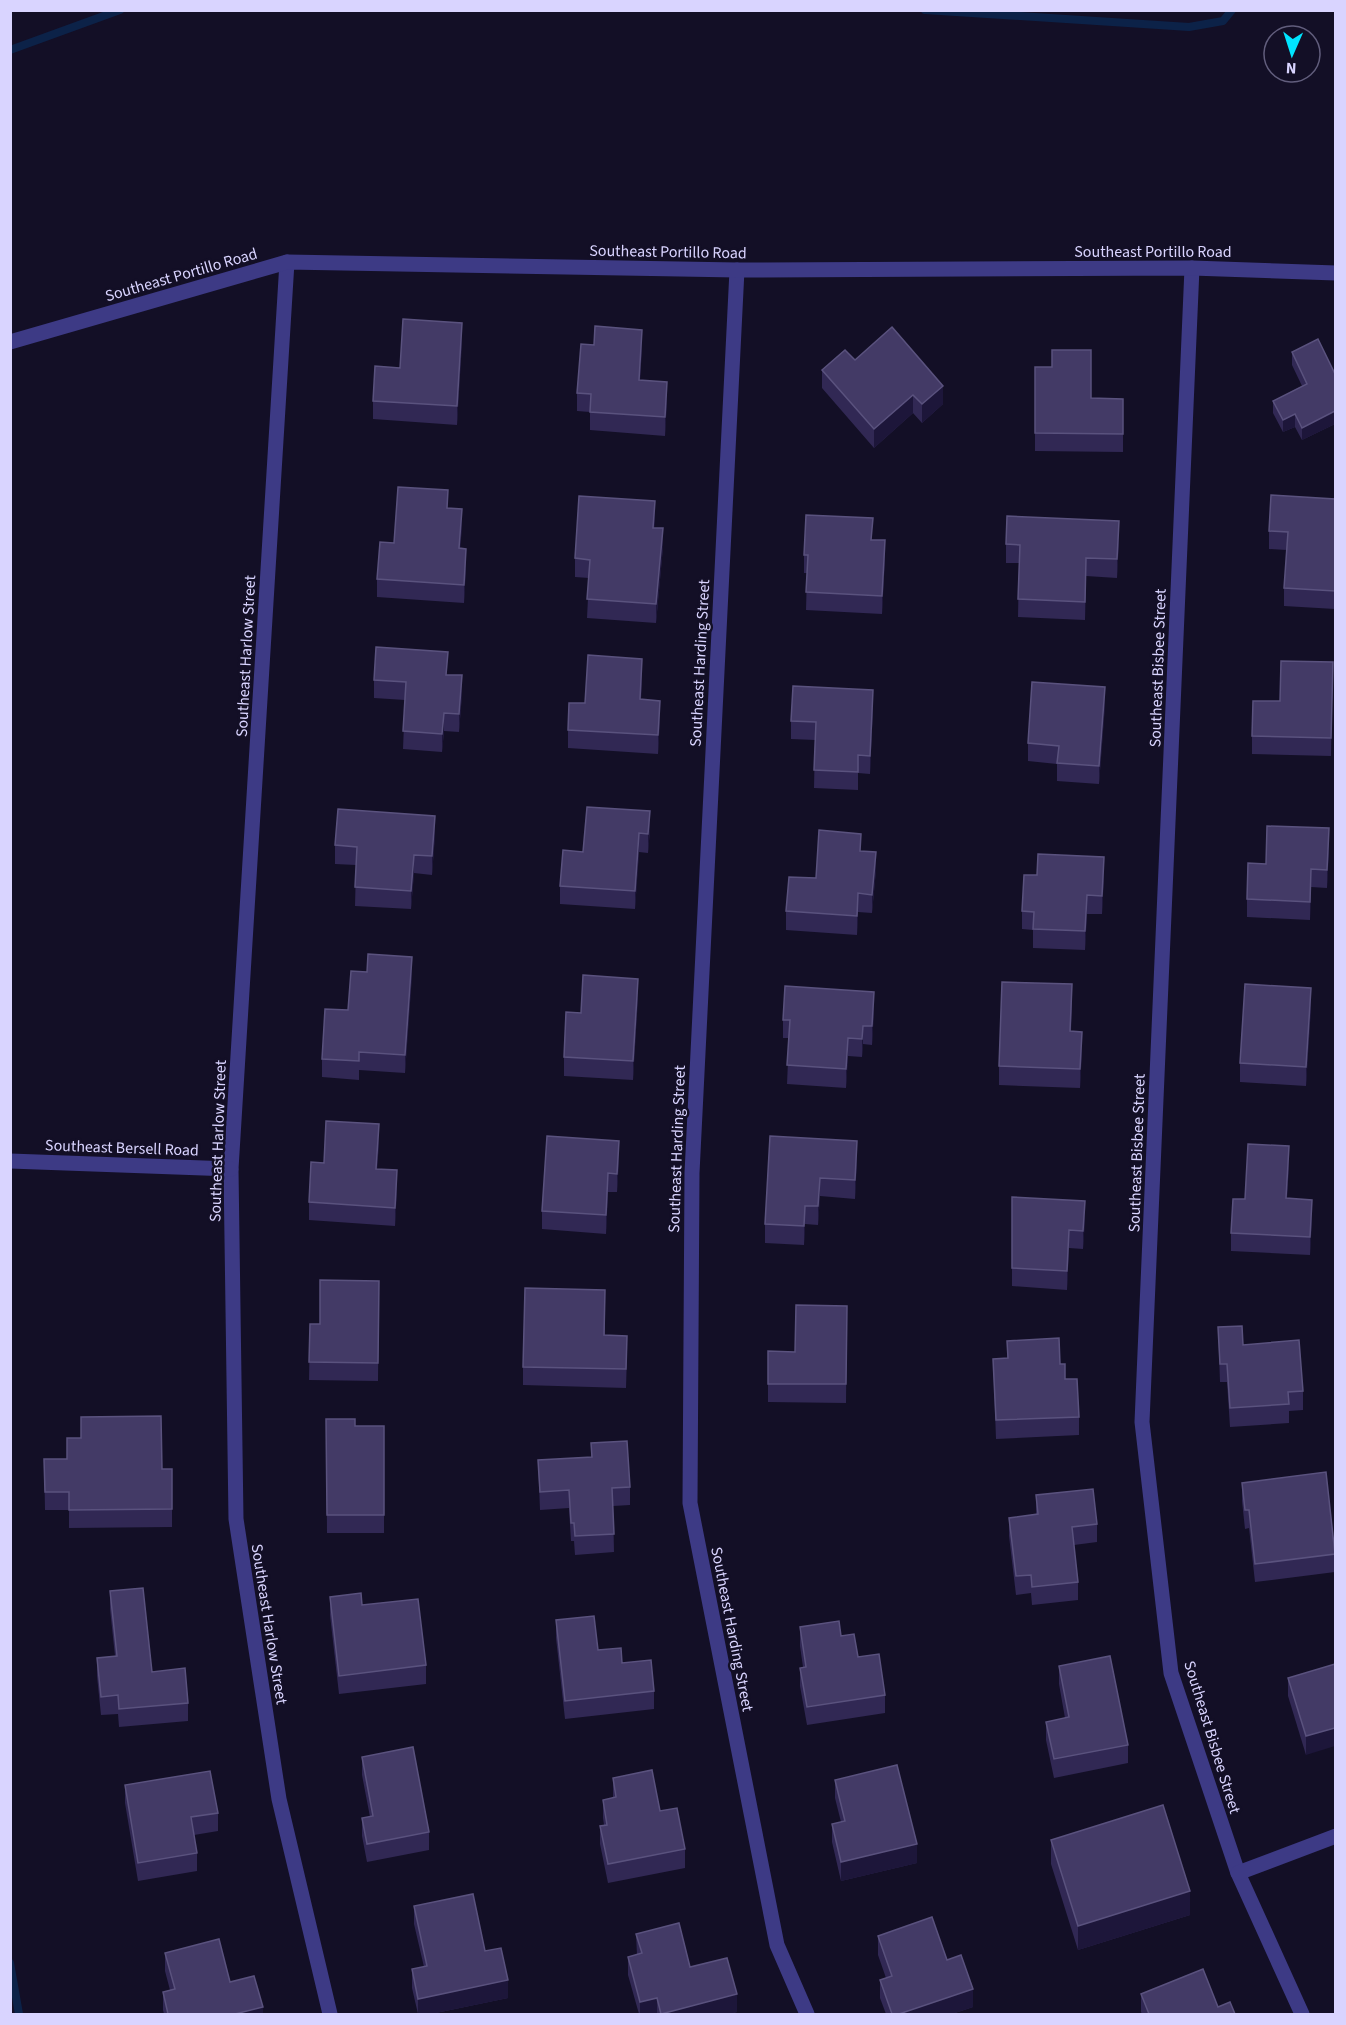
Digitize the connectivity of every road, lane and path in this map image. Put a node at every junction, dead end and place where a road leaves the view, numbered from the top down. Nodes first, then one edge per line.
1 (287, 262) junction
2 (1192, 268) junction
3 (737, 270) junction
4 (1335, 273) edge
5 (10, 342) edge
6 (10, 1161) edge
7 (231, 1169) junction
8 (1335, 1836) edge
9 (1238, 1873) junction
10 (330, 2014) edge
11 (807, 2014) edge
12 (1302, 2014) edge

1 - 3 street, Southeast Portillo Road
1 - 5 street, Southeast Portillo Road
1 - 7 street, Southeast Harlow Street
2 - 3 street, Southeast Portillo Road
2 - 4 street, Southeast Portillo Road
2 - 9 street, Southeast Bisbee Street
3 - 11 street, Southeast Harding Street
6 - 7 street, Southeast Bersell Road
7 - 10 street, Southeast Harlow Street
8 - 9 street
9 - 12 street, Southeast Bisbee Street

